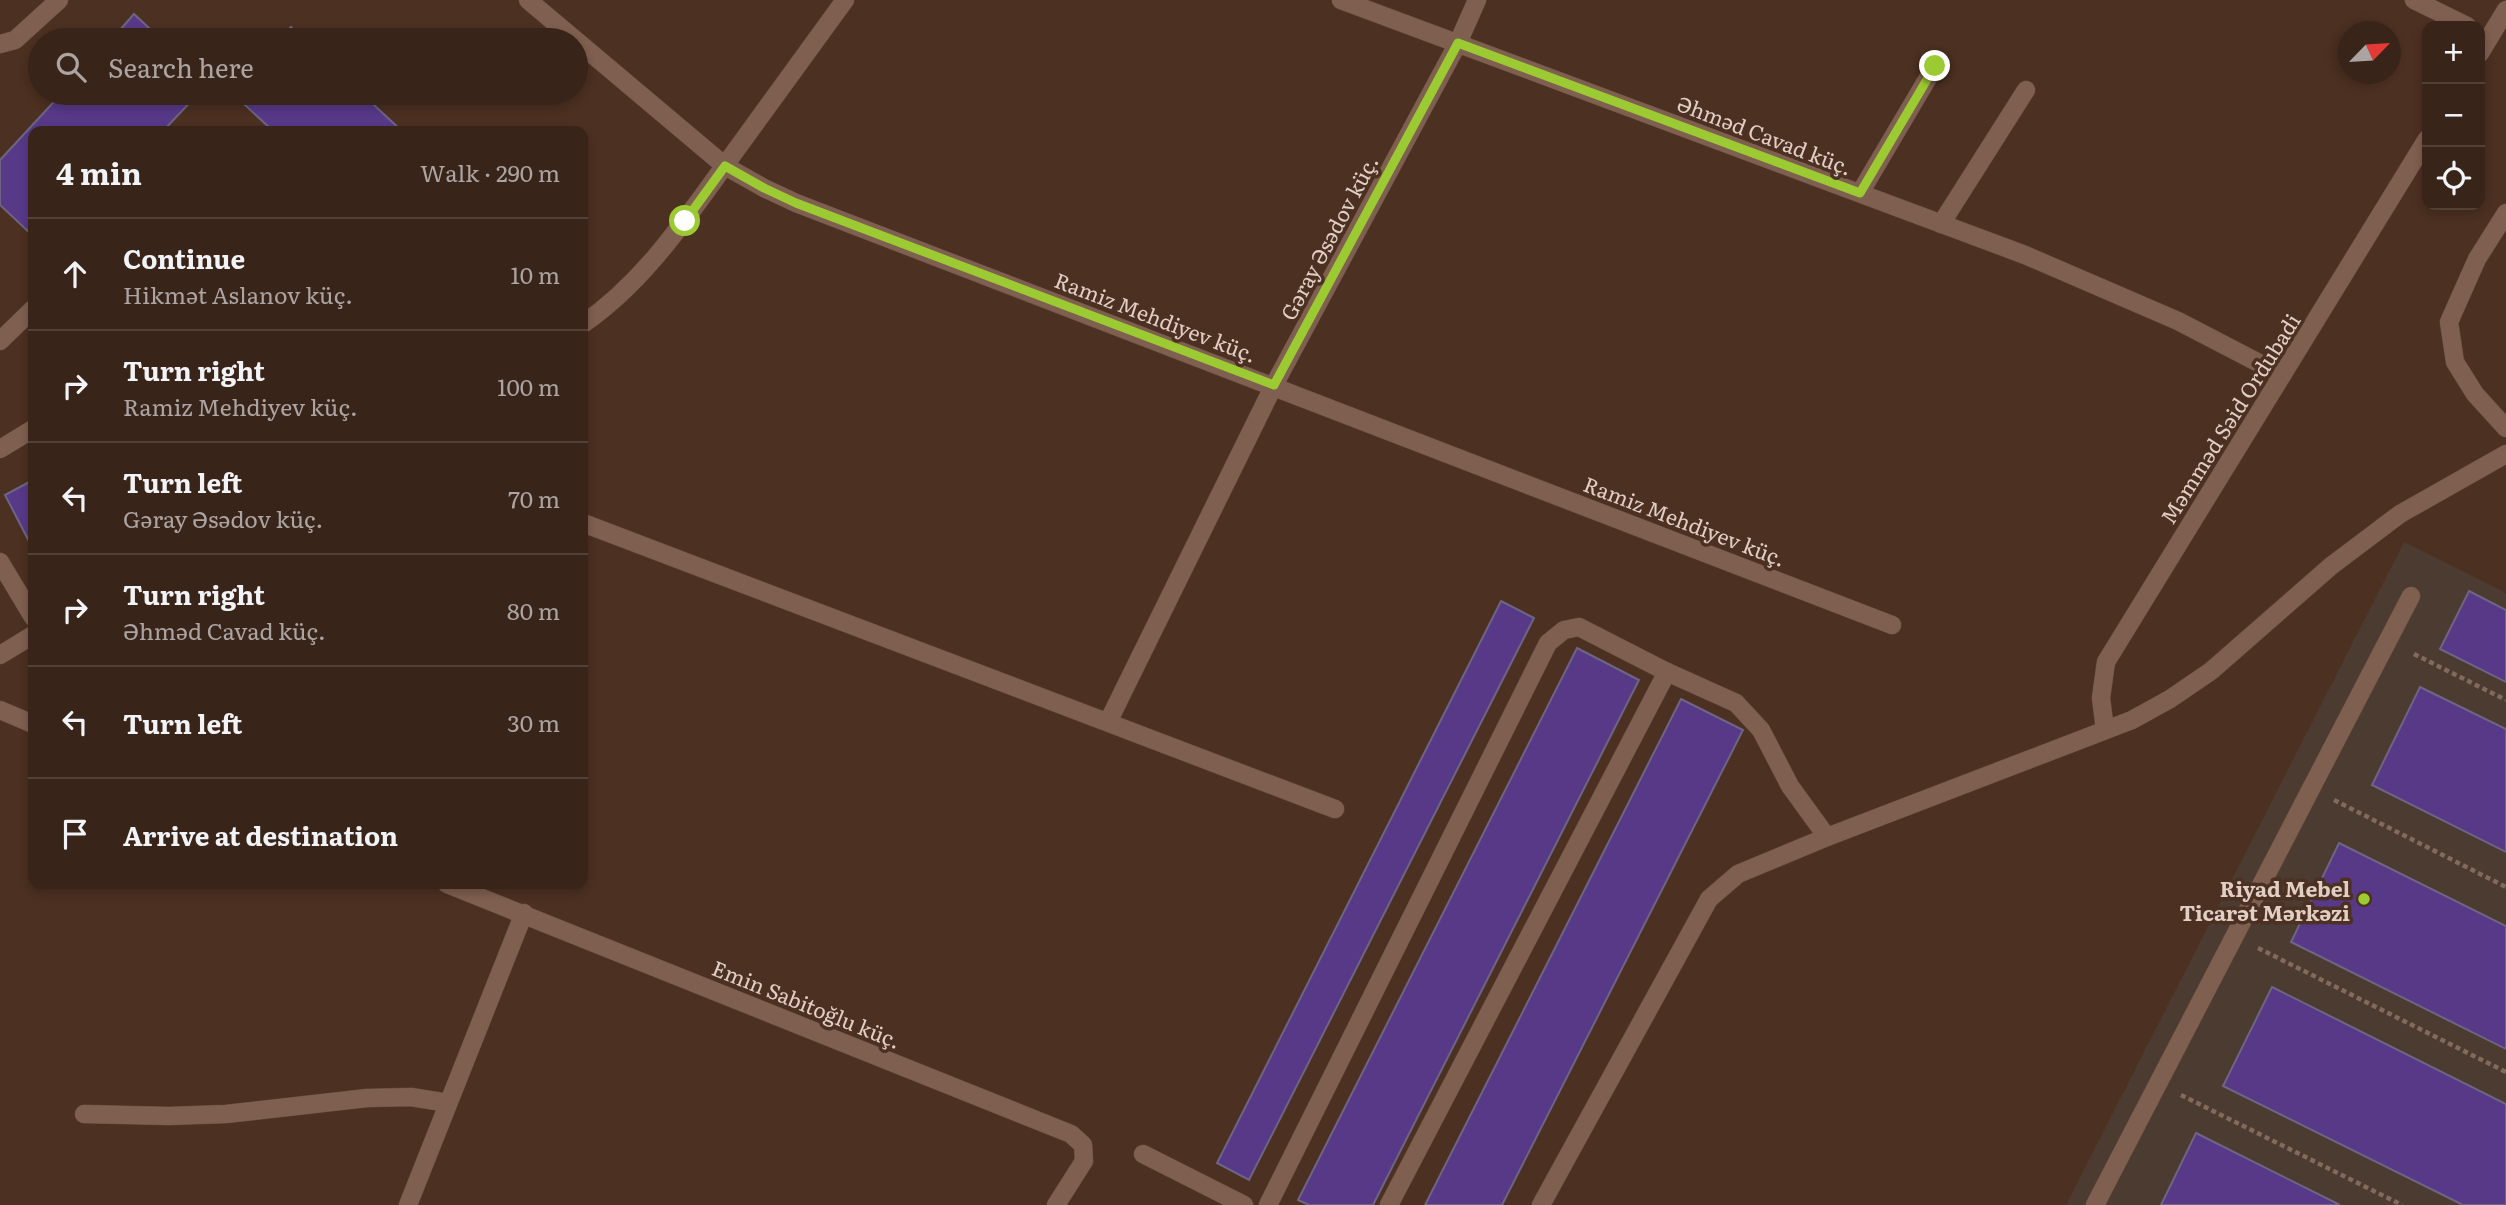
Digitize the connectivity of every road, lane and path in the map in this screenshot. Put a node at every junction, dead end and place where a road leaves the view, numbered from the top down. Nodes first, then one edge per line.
1 (59, 0) edge
2 (528, 0) edge
3 (845, 0) edge
4 (1341, 0) edge
5 (1477, 0) edge
6 (2414, 0) edge
7 (2506, 10) edge
8 (2457, 21) edge
9 (28, 28) edge
10 (28, 28) edge
11 (561, 28) edge
12 (2485, 38) edge
13 (1458, 43) junction
14 (0, 44) edge
15 (588, 51) edge
16 (1935, 66) dead end
17 (2026, 90) dead end
18 (2422, 147) edge
19 (725, 166) junction
20 (1860, 193) junction
21 (2506, 213) edge
22 (1941, 224) junction
23 (28, 315) edge
24 (588, 320) edge
25 (0, 341) edge
26 (2283, 374) junction
27 (1274, 385) junction
28 (2506, 428) edge
29 (28, 432) edge
30 (0, 449) edge
31 (2506, 454) edge
32 (588, 525) edge
33 (0, 562) edge
34 (2411, 596) dead end
35 (28, 609) edge
36 (1892, 625) dead end
37 (28, 638) edge
38 (2388, 641) junction
39 (0, 655) edge
40 (1667, 672) junction
41 (2506, 700) edge
42 (0, 710) edge
43 (28, 722) edge
44 (1108, 722) junction
45 (2105, 730) junction
46 (2311, 789) junction
47 (1335, 809) dead end
48 (1827, 837) junction
49 (2506, 887) edge
50 (460, 889) edge
51 (524, 913) junction
52 (2235, 936) junction
53 (2506, 1072) edge
54 (2158, 1084) junction
55 (448, 1103) junction
56 (83, 1114) dead end
57 (1143, 1154) dead end
58 (408, 1205) edge
59 (1056, 1205) edge
60 (1244, 1205) edge
61 (1268, 1205) edge
62 (1389, 1205) edge
63 (1541, 1205) edge
64 (2095, 1205) edge
65 (2402, 1205) edge

1 - 9 street
2 - 11 street, Ramiz Mehdiyev küç.
3 - 19 street
4 - 13 street, Əhməd Cavad küç.
5 - 13 street, Gəray Əsədov küç.
6 - 8 street
7 - 12 street
10 - 14 street
13 - 20 street, Əhməd Cavad küç.
13 - 27 street, Gəray Əsədov küç.
15 - 19 street, Ramiz Mehdiyev küç.
16 - 20 street
17 - 22 street
18 - 26 street, Məmməd Səid Ordubadi
19 - 24 street
19 - 27 street, Ramiz Mehdiyev küç.
20 - 22 street, Əhməd Cavad küç.
21 - 28 street
22 - 26 street, Əhməd Cavad küç.
23 - 25 street
26 - 45 street, Məmməd Səid Ordubadi
27 - 36 street, Ramiz Mehdiyev küç.
27 - 44 street, Gəray Əsədov küç.
29 - 30 street
31 - 45 street
32 - 44 street
33 - 35 street
34 - 38 street
37 - 39 street
38 - 41 path
38 - 46 street
40 - 48 street
40 - 61 street
40 - 62 street
42 - 43 street
44 - 47 street
45 - 48 street
46 - 49 path
46 - 52 street
48 - 63 street
50 - 51 street, Emin Sabitoğlu küç.
51 - 55 street
51 - 59 street, Emin Sabitoğlu küç.
52 - 53 path
52 - 54 street
54 - 64 street
54 - 65 path
55 - 56 street
55 - 58 street
57 - 60 street

